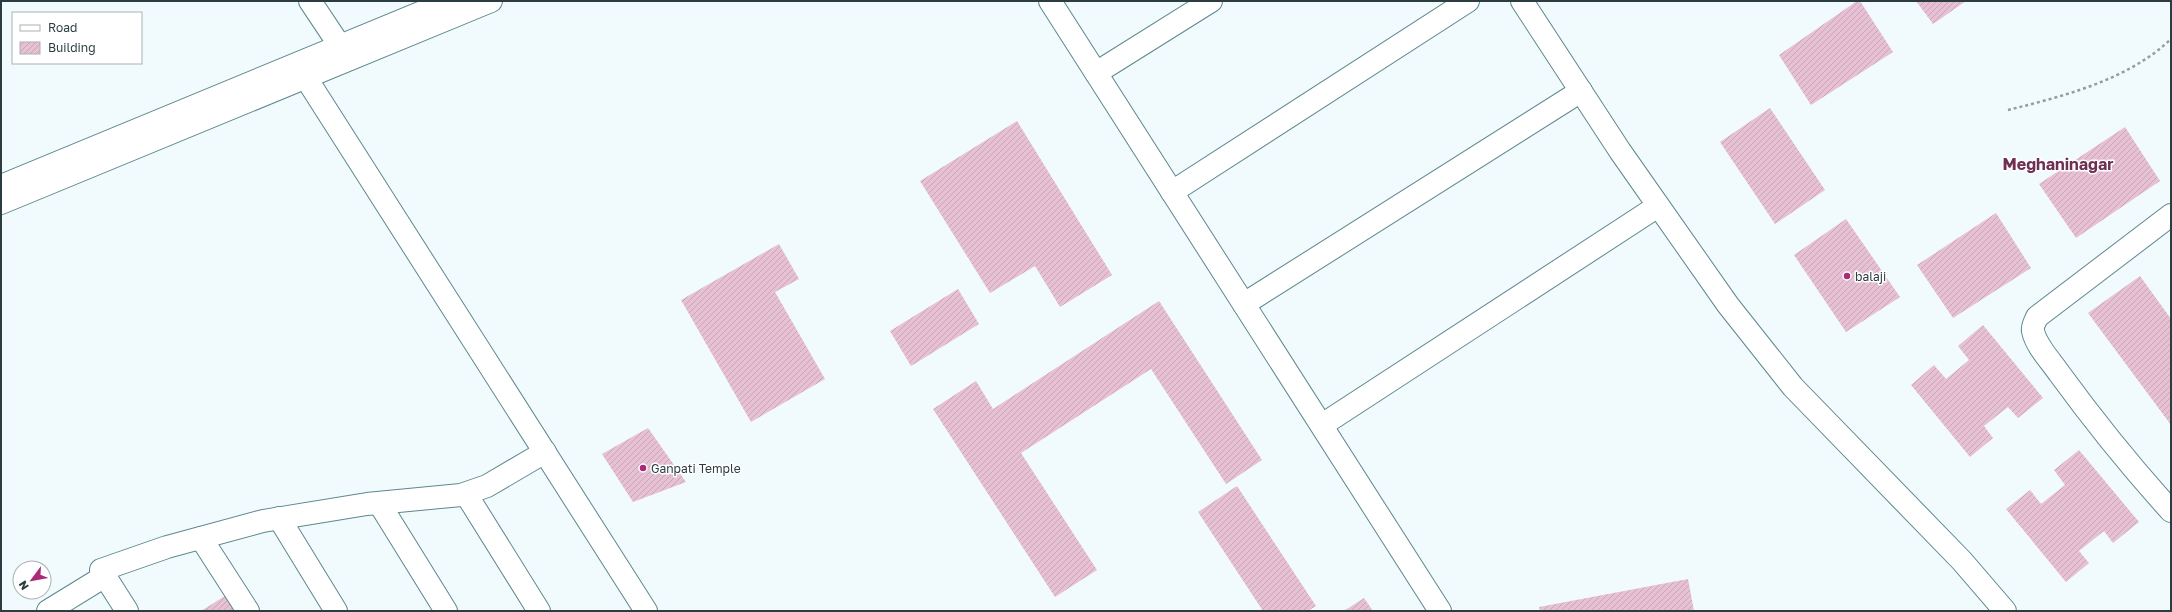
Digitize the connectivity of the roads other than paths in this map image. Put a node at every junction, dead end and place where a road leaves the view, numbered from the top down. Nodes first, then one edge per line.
1 (310, 1) edge
2 (491, 1) edge
3 (1050, 1) edge
4 (1211, 1) edge
5 (1468, 1) edge
6 (1522, 1) edge
7 (445, 6) edge
8 (340, 46) junction
9 (1096, 73) junction
10 (306, 78) junction
11 (1581, 91) junction
12 (1, 186) edge
13 (1172, 192) junction
14 (1, 203) edge
15 (1658, 206) junction
16 (2171, 215) edge
17 (1244, 304) junction
18 (1322, 425) junction
19 (545, 452) junction
20 (466, 494) junction
21 (379, 503) junction
22 (2171, 511) edge
23 (279, 518) junction
24 (202, 538) junction
25 (105, 576) junction
26 (48, 611) edge
27 (127, 611) edge
28 (248, 611) edge
29 (336, 611) edge
30 (446, 611) edge
31 (539, 611) edge
32 (646, 611) edge
33 (1440, 611) edge
34 (2005, 611) edge

1 - 8 street
2 - 7 street
3 - 9 street
4 - 9 street
5 - 13 street
6 - 11 street
7 - 8 street
7 - 10 street
8 - 12 street
9 - 13 street
10 - 14 street
10 - 19 street
11 - 15 street
11 - 17 street
13 - 17 street
15 - 18 street
15 - 34 street
16 - 22 street
17 - 18 street
18 - 33 street
19 - 20 street
19 - 32 street
20 - 21 street
20 - 31 street
21 - 23 street
21 - 30 street
23 - 24 street
23 - 29 street
24 - 25 street
24 - 28 street
25 - 26 street
25 - 27 street

